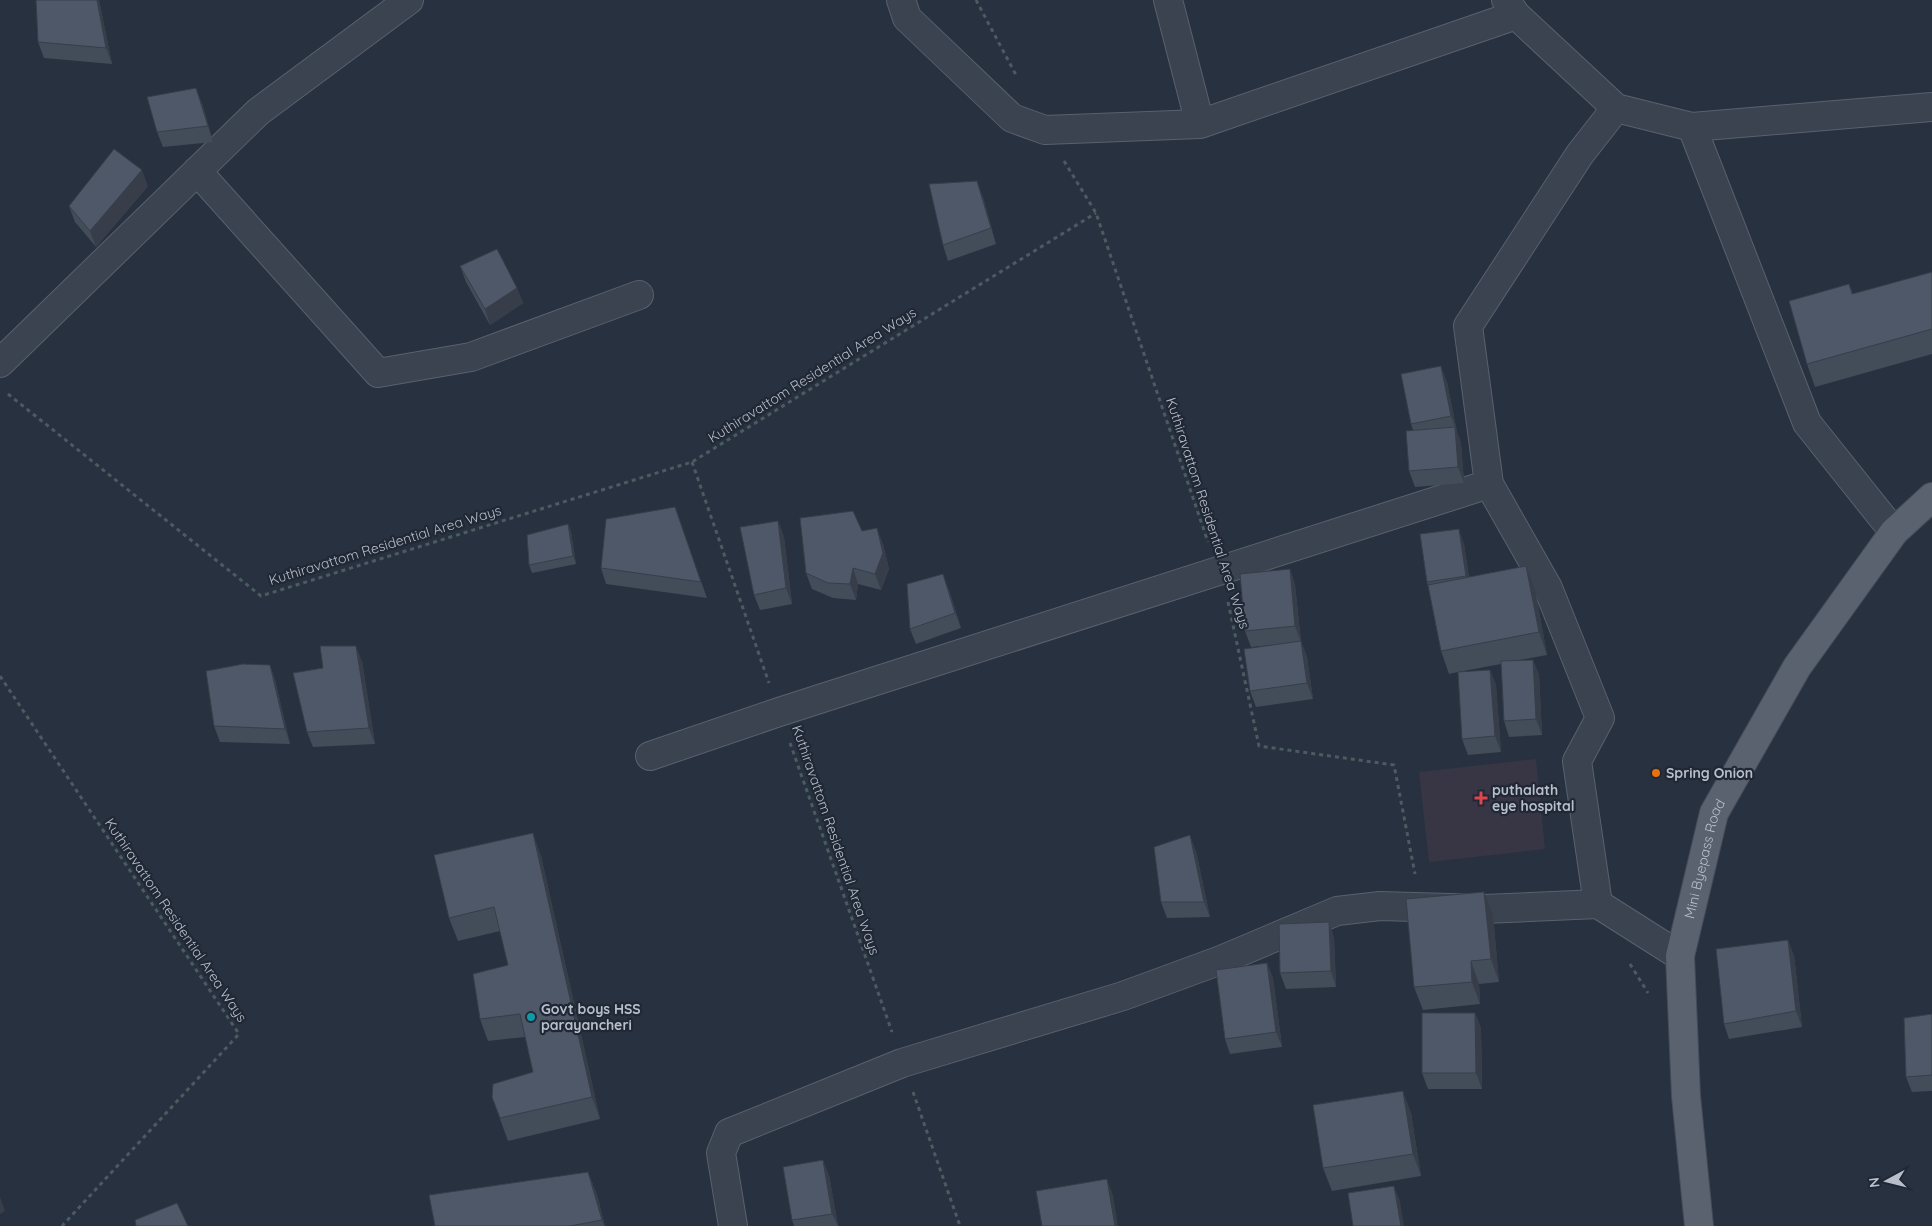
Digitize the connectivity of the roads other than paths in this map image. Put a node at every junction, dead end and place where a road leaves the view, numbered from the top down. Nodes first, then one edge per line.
1 (409, 0) edge
2 (901, 0) edge
3 (1168, 0) edge
4 (1512, 7) edge
5 (1616, 108) junction
6 (1932, 108) edge
7 (1200, 124) junction
8 (1692, 127) junction
9 (197, 171) junction
10 (639, 295) dead end
11 (0, 363) edge
12 (1490, 484) junction
13 (1932, 497) edge
14 (1894, 532) junction
15 (650, 756) dead end
16 (1598, 904) junction
17 (1680, 956) junction
18 (733, 1226) edge
19 (1699, 1226) edge

1 - 9 street
2 - 7 street
3 - 7 street
4 - 5 street
4 - 7 street
5 - 8 street
5 - 12 street
6 - 8 street
8 - 14 street
9 - 10 street
9 - 11 street
12 - 15 street
12 - 16 street
13 - 14 main road, Mini Byepass Road
14 - 17 main road, Mini Byepass Road
16 - 17 street
16 - 18 street
17 - 19 main road, Mini Byepass Road

